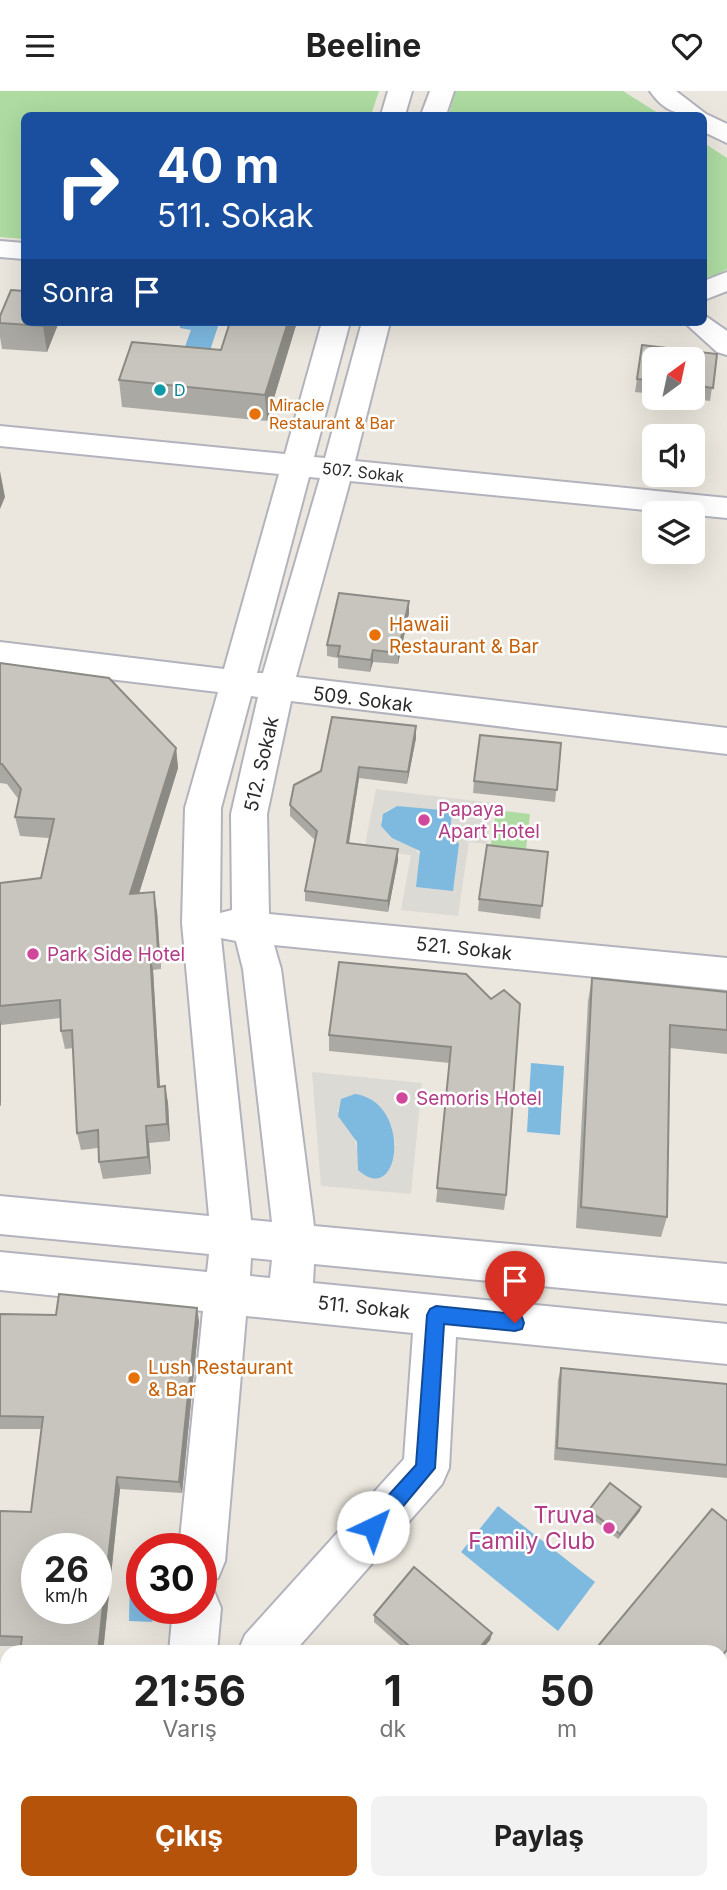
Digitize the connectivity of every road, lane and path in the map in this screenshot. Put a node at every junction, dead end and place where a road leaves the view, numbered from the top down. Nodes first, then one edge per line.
1 (400, 91) edge
2 (442, 91) edge
3 (662, 91) edge
4 (394, 112) edge
5 (435, 112) edge
6 (689, 112) edge
7 (707, 123) edge
8 (727, 135) edge
9 (0, 249) edge
10 (21, 251) edge
11 (727, 280) edge
12 (707, 290) edge
13 (335, 326) edge
14 (375, 326) edge
15 (703, 326) edge
16 (727, 346) edge
17 (0, 436) edge
18 (298, 465) junction
19 (335, 469) junction
20 (727, 507) edge
21 (0, 654) edge
22 (237, 683) junction
23 (277, 689) junction
24 (727, 741) edge
25 (201, 923) junction
26 (251, 928) junction
27 (727, 974) edge
28 (0, 1215) edge
29 (232, 1238) junction
30 (294, 1243) junction
31 (0, 1271) edge
32 (727, 1283) edge
33 (226, 1294) junction
34 (290, 1300) junction
35 (436, 1315) junction
36 (727, 1344) edge
37 (204, 1533) edge
38 (196, 1624) edge
39 (194, 1645) edge
40 (268, 1645) edge

1 - 4 street
2 - 5 street
3 - 6 street
7 - 8 street
9 - 10 street
11 - 12 street
13 - 18 street
14 - 19 street, 512. Sokak
15 - 16 street
17 - 18 street, 507. Sokak
18 - 19 street, 507. Sokak
18 - 22 street
19 - 20 street, 507. Sokak
19 - 23 street, 512. Sokak
21 - 22 street, 509. Sokak
22 - 23 street, 509. Sokak
22 - 25 street
23 - 24 street, 509. Sokak
23 - 26 street, 512. Sokak
25 - 26 street, 521. Sokak
25 - 29 street
26 - 27 street, 521. Sokak
26 - 30 street, 512. Sokak
28 - 29 street
29 - 30 street
29 - 33 street
30 - 32 street
30 - 34 street, 512. Sokak
31 - 33 street, 511. Sokak
33 - 34 street, 511. Sokak
33 - 37 street
34 - 35 street, 511. Sokak
35 - 36 street, 511. Sokak
35 - 40 street
38 - 39 street

